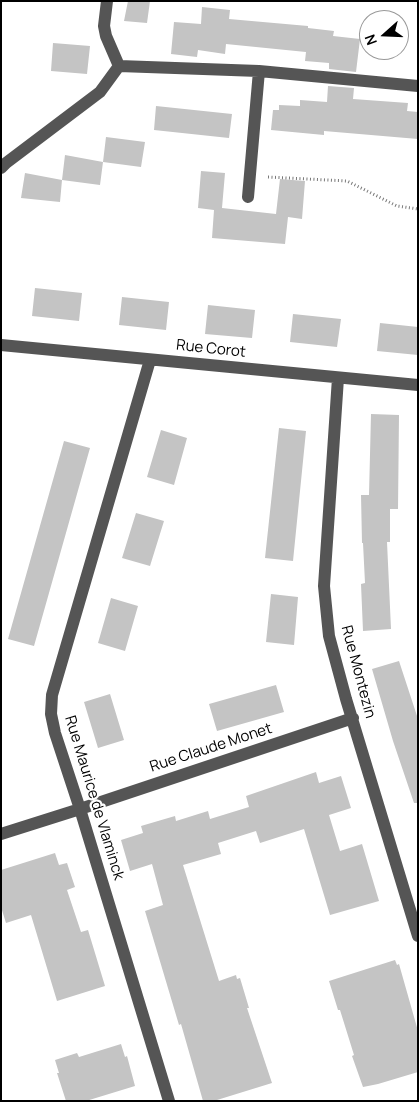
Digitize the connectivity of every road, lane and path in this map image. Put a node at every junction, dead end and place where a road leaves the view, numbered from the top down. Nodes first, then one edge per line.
1 (107, 1) edge
2 (118, 66) junction
3 (259, 71) junction
4 (418, 86) edge
5 (1, 168) edge
6 (250, 176) junction
7 (248, 197) dead end
8 (418, 209) edge
9 (1, 346) edge
10 (150, 360) junction
11 (338, 378) junction
12 (418, 385) edge
13 (353, 718) junction
14 (80, 809) junction
15 (1, 834) edge
16 (418, 936) edge
17 (169, 1101) edge

1 - 2 street
2 - 3 street
2 - 5 street
3 - 4 street
3 - 6 street
6 - 7 street
6 - 8 path
9 - 10 street, Rue Corot
10 - 11 street, Rue Corot
10 - 14 street, Rue Maurice de Vlaminck
11 - 12 street, Rue Corot
11 - 13 street, Rue Montezin
13 - 14 street, Rue Claude Monet
13 - 16 street, Rue Montezin
14 - 15 street, Rue Claude Monet
14 - 17 street, Rue Maurice de Vlaminck

